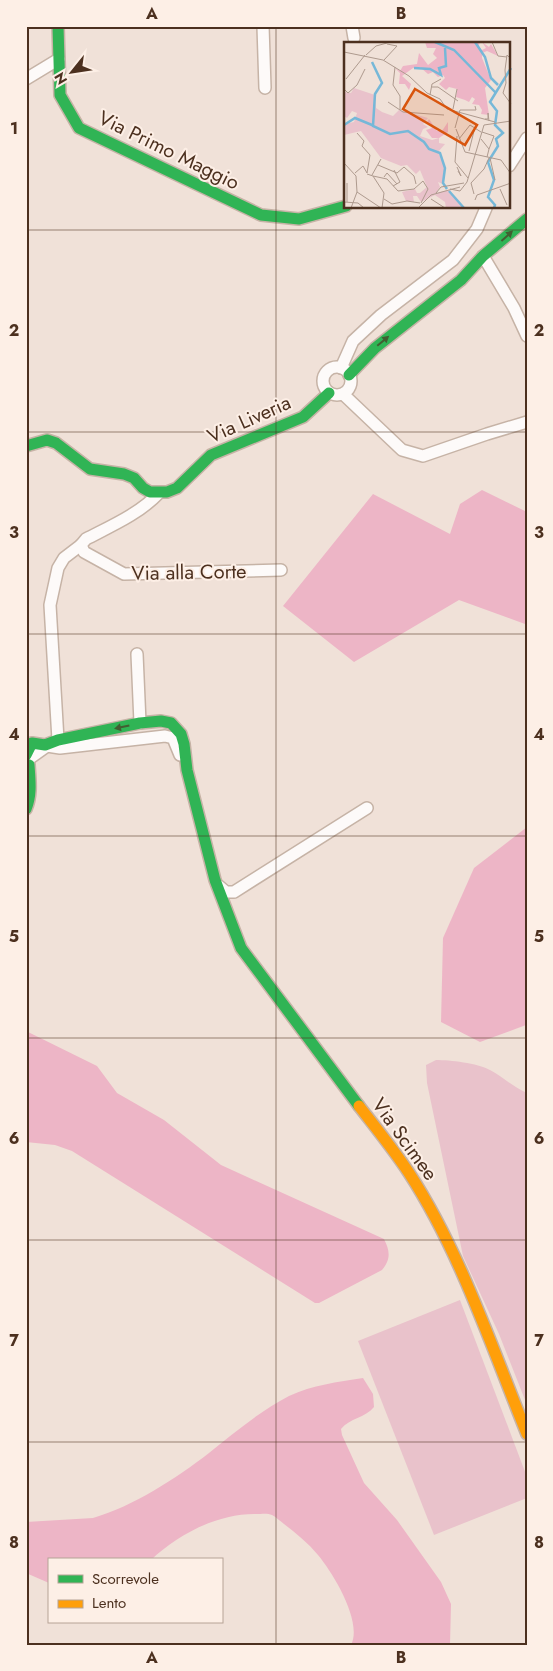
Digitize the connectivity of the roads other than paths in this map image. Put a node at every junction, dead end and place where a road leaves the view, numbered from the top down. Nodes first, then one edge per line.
1 (58, 26) edge
2 (263, 26) edge
3 (59, 59) junction
4 (26, 80) edge
5 (265, 88) dead end
6 (527, 138) edge
7 (510, 164) edge
8 (344, 207) edge
9 (486, 209) edge
10 (527, 220) edge
11 (483, 256) junction
12 (527, 336) edge
13 (345, 372) junction
14 (329, 393) junction
15 (343, 394) junction
16 (527, 422) edge
17 (26, 446) edge
18 (158, 493) junction
19 (81, 545) junction
20 (281, 570) dead end
21 (137, 654) dead end
22 (140, 723) junction
23 (175, 727) junction
24 (165, 736) junction
25 (58, 740) junction
26 (26, 755) edge
27 (26, 762) edge
28 (187, 770) junction
29 (367, 808) dead end
30 (26, 809) edge
31 (219, 886) junction
32 (527, 1434) edge

1 - 3 street, Via Primo Maggio
2 - 5 street
3 - 4 street
3 - 8 street, Via Primo Maggio
6 - 7 street
9 - 13 street
11 -> 10 street
11 - 12 street
13 -> 11 street
13 - 14 street
13 - 15 street
14 - 15 street
14 - 18 street, Via Liveria
15 - 16 street
17 - 18 street
18 - 19 street
19 - 20 street, Via alla Corte
19 - 25 street
21 - 22 street
22 - 23 street
22 -> 25 street
23 - 24 street
23 - 28 street, Via Scimee
24 - 27 street
24 - 28 street
25 - 26 street
27 - 30 street
28 - 31 street, Via Scimee
29 - 31 street
31 - 32 street, Via Scimee

